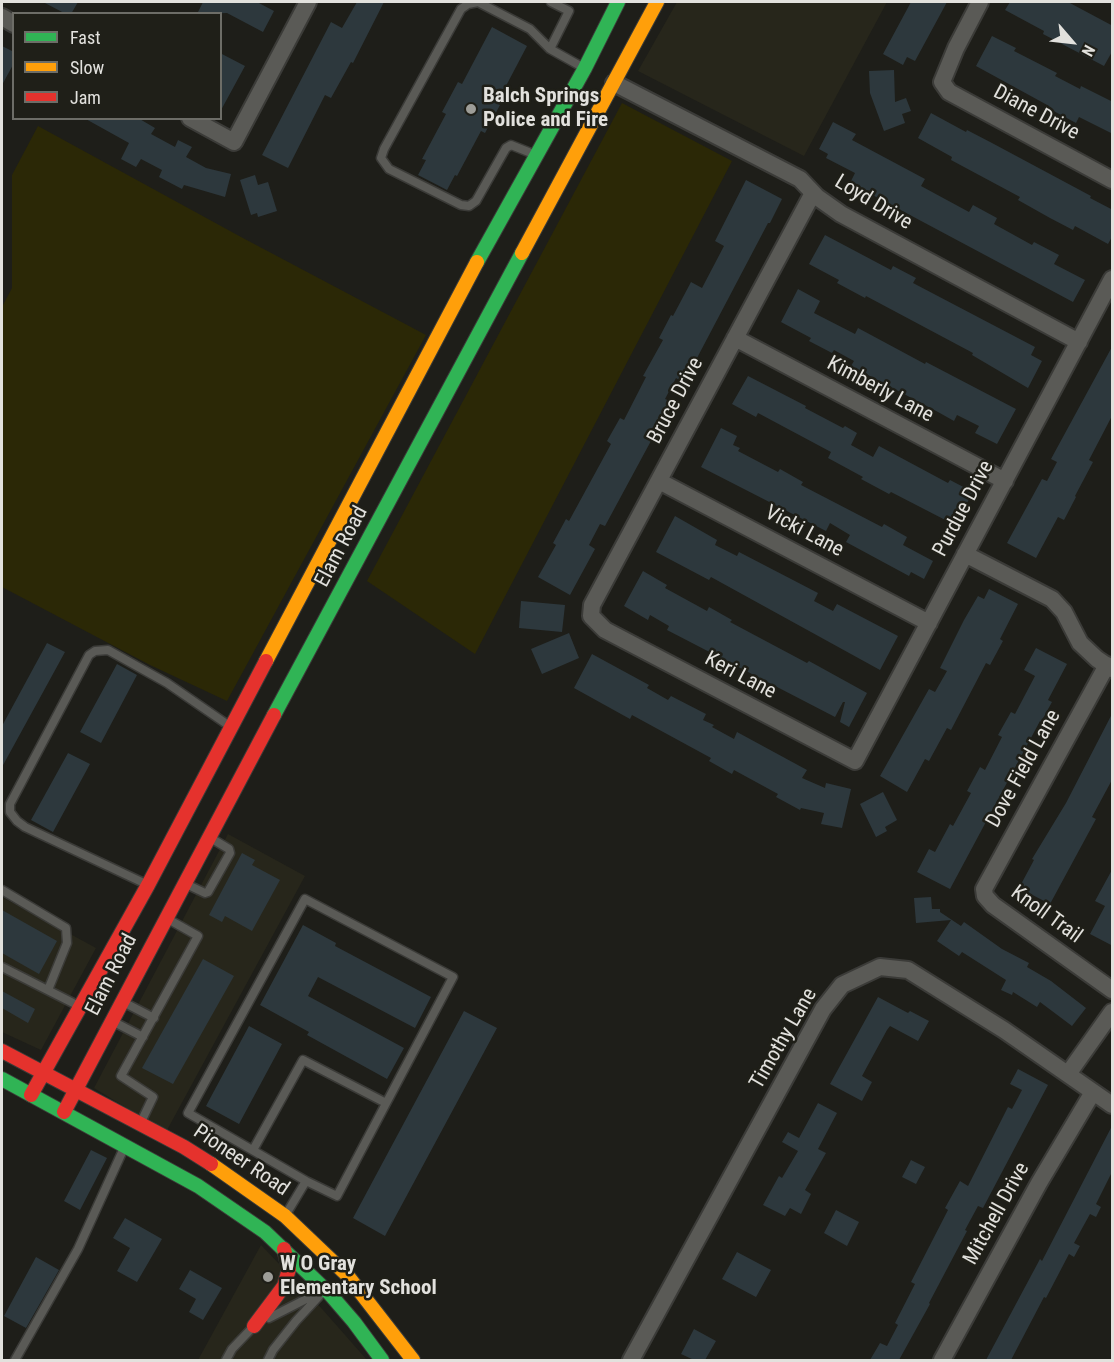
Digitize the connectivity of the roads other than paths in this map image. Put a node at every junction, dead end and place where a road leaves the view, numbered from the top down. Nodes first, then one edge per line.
1 (308, 2) edge
2 (551, 2) edge
3 (574, 2) edge
4 (618, 2) edge
5 (657, 2) edge
6 (980, 2) edge
7 (569, 11) junction
8 (550, 49) junction
9 (585, 68) junction
10 (614, 83) junction
11 (584, 103) junction
12 (194, 120) edge
13 (552, 164) junction
14 (1113, 180) edge
15 (813, 193) junction
16 (1113, 279) edge
17 (735, 339) junction
18 (1079, 342) junction
19 (659, 481) junction
20 (1005, 481) junction
21 (966, 554) junction
22 (320, 596) junction
23 (928, 623) junction
24 (604, 630) joint
25 (1110, 667) edge
26 (231, 727) junction
27 (855, 761) joint
28 (209, 837) junction
29 (184, 883) junction
30 (2, 890) edge
31 (161, 893) junction
32 (984, 896) joint
33 (166, 917) junction
34 (2, 967) edge
35 (48, 990) junction
36 (1113, 990) edge
37 (122, 1001) junction
38 (80, 1006) junction
39 (1113, 1012) edge
40 (154, 1018) junction
41 (112, 1021) junction
42 (143, 1037) junction
43 (2, 1051) edge
44 (42, 1073) junction
45 (1068, 1074) junction
46 (2, 1079) edge
47 (77, 1090) junction
48 (1093, 1092) junction
49 (32, 1095) junction
50 (386, 1103) junction
51 (1113, 1105) edge
52 (64, 1112) junction
53 (140, 1124) junction
54 (125, 1146) junction
55 (253, 1150) junction
56 (306, 1181) junction
57 (285, 1216) junction
58 (269, 1236) junction
59 (284, 1249) junction
60 (325, 1289) junction
61 (254, 1326) junction
62 (15, 1360) edge
63 (226, 1360) edge
64 (268, 1360) edge
65 (382, 1360) edge
66 (402, 1360) edge
67 (413, 1360) edge
68 (631, 1360) edge
69 (942, 1360) edge

1 - 12 street
2 - 7 lane
3 - 7 lane
4 - 9 main road, Elam Road
5 - 10 main road, Elam Road
6 - 14 street, Diane Drive
7 - 8 lane
8 - 9 lane
8 - 13 lane
9 - 11 main road, Elam Road
10 - 11 main road, Elam Road
10 - 15 street, Loyd Drive
11 - 13 main road, Elam Road
11 - 13 main road, Elam Road
13 - 22 main road, Elam Road
13 - 22 main road, Elam Road
15 - 17 street, Bruce Drive
15 - 18 street, Loyd Drive
16 - 18 street, Purdue Drive
17 - 19 street, Bruce Drive
17 - 20 street, Kimberly Lane
18 - 20 street, Purdue Drive
19 - 23 street, Vicki Lane
19 - 24 street, Bruce Drive
20 - 21 street, Purdue Drive
21 - 23 street, Purdue Drive
21 - 25 street
22 - 26 main road, Elam Road
22 - 28 main road, Elam Road
23 - 27 street, Purdue Drive
24 - 27 street, Keri Lane
25 - 32 street, Dove Field Lane
26 - 31 main road, Elam Road
26 - 31 lane
28 - 29 main road, Elam Road
28 - 29 lane
29 - 31 main road, Elam Road
30 - 35 lane
31 - 33 main road, Elam Road
31 - 38 main road, Elam Road
32 - 36 street, Knoll Trail
33 - 37 main road, Elam Road
33 - 40 lane
34 - 35 lane
35 - 38 lane
37 - 40 lane
37 - 41 main road, Elam Road
38 - 44 main road, Elam Road
39 - 45 street
40 - 42 lane
41 - 42 lane
41 - 47 main road, Elam Road
42 - 53 lane
43 - 44 main road, Pioneer Road
44 - 47 main road, Pioneer Road
44 - 49 main road, Elam Road
45 - 48 street, Timothy Lane
45 - 68 street, Timothy Lane
46 - 49 main road
47 - 52 main road, Elam Road
47 - 53 main road, Pioneer Road
48 - 51 street, Timothy Lane
48 - 69 street, Mitchell Drive
49 - 52 main road
50 - 55 lane
50 - 55 lane
50 - 56 lane
52 - 54 main road
53 - 57 main road, Pioneer Road
54 - 58 main road
54 - 62 lane
55 - 56 lane
56 - 57 lane
57 - 58 main road
57 - 67 main road, Pioneer Road
58 - 59 main road
59 - 60 main road
59 - 61 main road
60 - 61 lane
60 - 64 lane
60 - 65 main road
60 - 66 main road
61 - 63 lane

